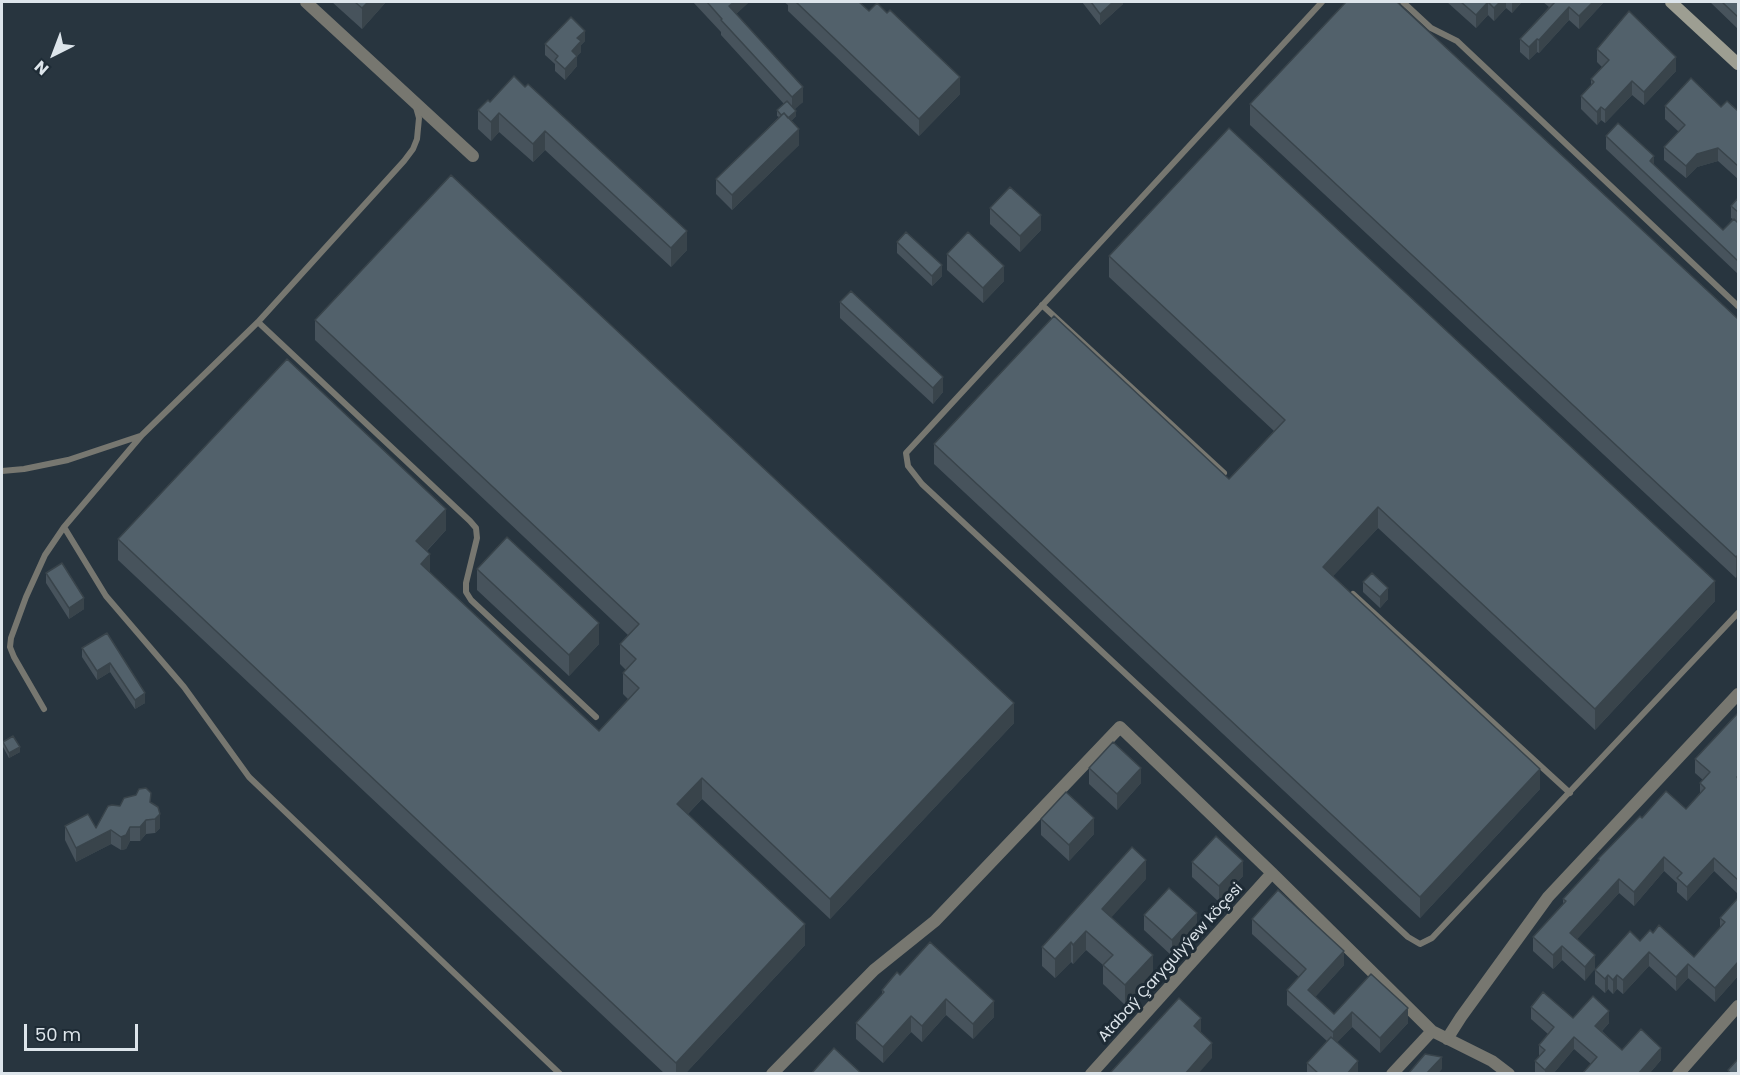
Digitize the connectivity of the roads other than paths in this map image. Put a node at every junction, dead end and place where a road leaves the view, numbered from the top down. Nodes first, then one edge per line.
1 (306, 2) edge
2 (1322, 2) edge
3 (1403, 2) edge
4 (1671, 2) edge
5 (1738, 64) edge
6 (415, 103) junction
7 (473, 156) dead end
8 (1042, 305) junction
9 (1738, 306) edge
10 (258, 322) junction
11 (142, 435) junction
12 (2, 471) edge
13 (1224, 473) edge
14 (64, 526) junction
15 (1353, 594) edge
16 (1738, 613) edge
17 (1738, 694) edge
18 (44, 709) dead end
19 (596, 717) dead end
20 (1570, 793) junction
21 (1272, 873) junction
22 (1738, 1005) edge
23 (1432, 1031) junction
24 (1448, 1039) junction
25 (560, 1074) edge
26 (772, 1074) edge
27 (1091, 1074) edge
28 (1392, 1074) edge
29 (1509, 1074) edge
30 (1678, 1074) edge

1 - 6 street
2 - 8 lane
3 - 9 lane
4 - 5 street
6 - 7 street
6 - 10 lane
8 - 13 lane
8 - 20 lane
10 - 11 lane
10 - 19 lane
11 - 12 lane
11 - 14 lane
14 - 18 lane
14 - 25 lane
15 - 20 lane
16 - 20 lane
17 - 24 street
21 - 23 street
21 - 26 street
21 - 27 street, Atabaý Çarygulyýew köçesi
22 - 30 street
23 - 24 street
23 - 28 street
24 - 29 street

